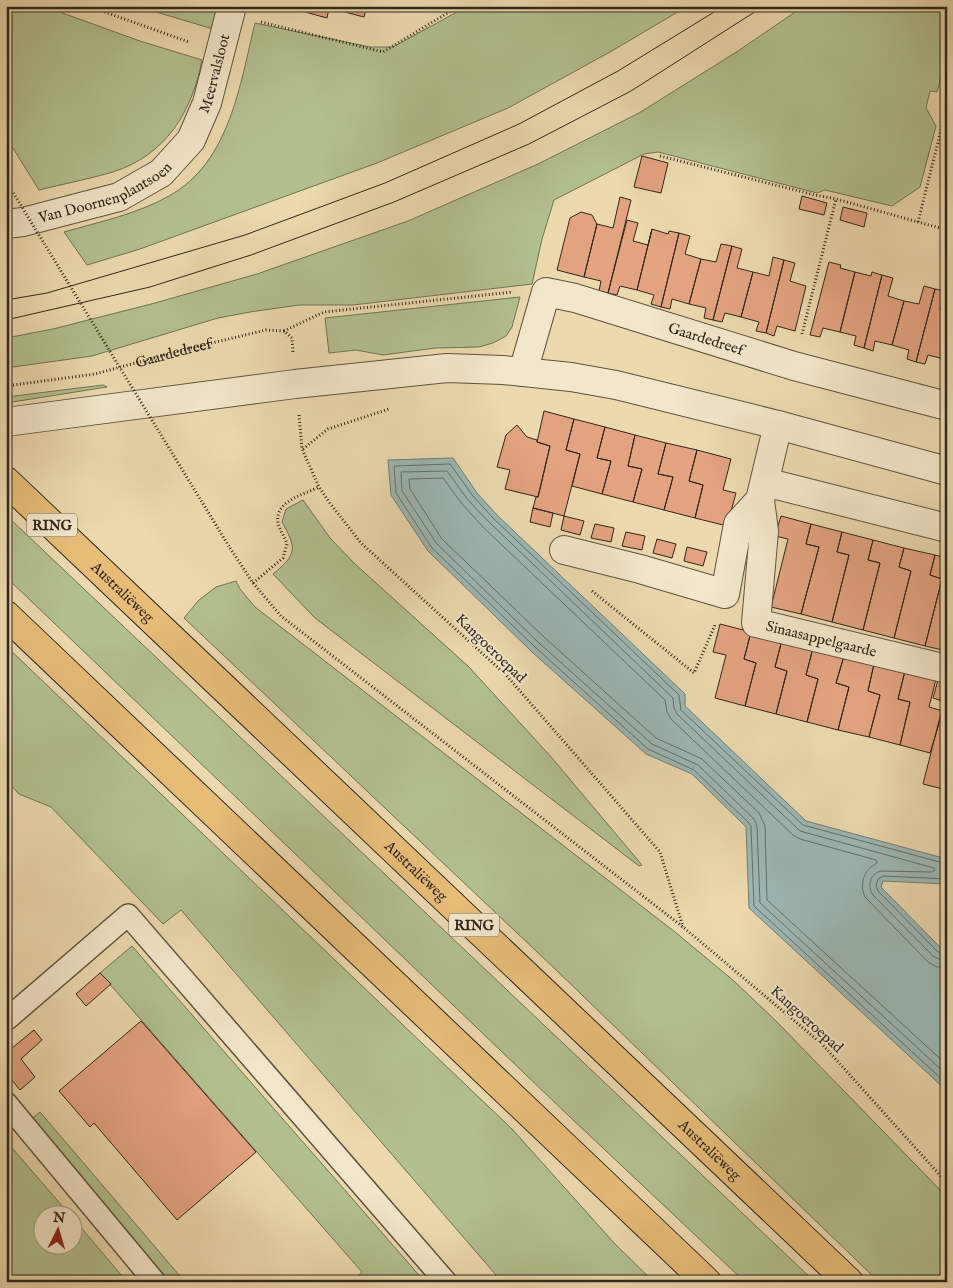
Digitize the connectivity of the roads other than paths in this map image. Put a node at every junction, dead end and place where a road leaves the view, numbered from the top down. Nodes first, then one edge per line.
1 (231, 10) edge
2 (191, 140) joint
3 (6, 224) edge
4 (523, 372) junction
5 (947, 406) edge
6 (6, 422) edge
7 (778, 425) junction
8 (947, 471) edge
9 (6, 481) edge
10 (763, 491) junction
11 (947, 528) edge
12 (564, 550) dead end
13 (6, 614) edge
14 (947, 669) edge
15 (6, 1020) edge
16 (6, 1103) edge
17 (155, 1282) edge
18 (446, 1282) edge
19 (707, 1282) edge
20 (849, 1282) edge

1 - 2 street, Meervalsloot
2 - 3 street, Van Doornenplantsoen
4 - 5 street, Gaardedreef
4 - 6 street
4 - 7 street
7 - 8 street
7 - 10 street, Sinaasappelgaarde
9 - 20 main road, Australiëweg / RING
10 - 11 street
10 - 12 street, Sinaasappelgaarde
10 - 14 street, Sinaasappelgaarde
13 - 19 main road
15 - 18 lane
16 - 17 lane

